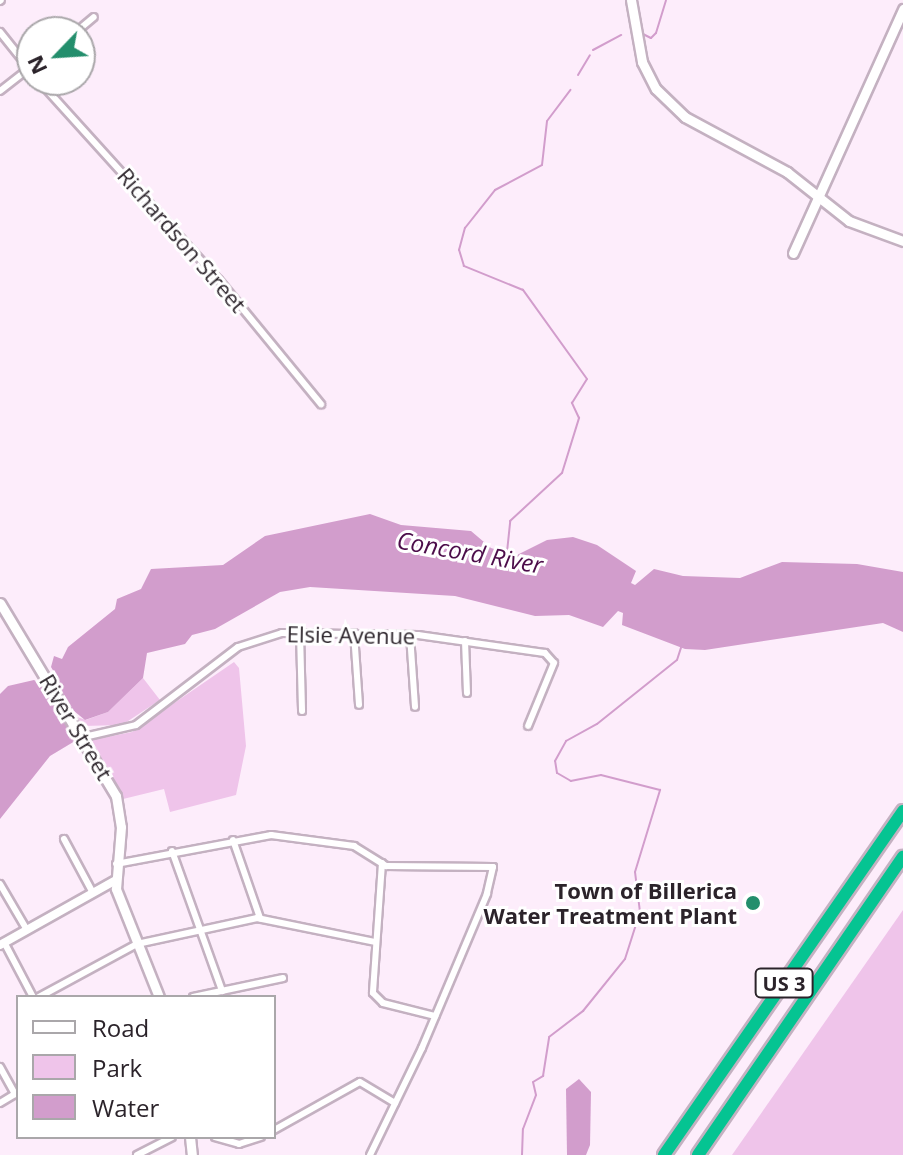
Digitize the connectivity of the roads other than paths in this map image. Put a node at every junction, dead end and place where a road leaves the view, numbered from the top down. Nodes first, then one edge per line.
1 (631, 0) edge
2 (903, 9) edge
3 (0, 32) edge
4 (16, 51) edge
5 (52, 96) edge
6 (820, 198) junction
7 (903, 241) edge
8 (793, 253) dead end
9 (321, 404) dead end
10 (0, 603) edge
11 (300, 633) junction
12 (354, 633) junction
13 (410, 635) junction
14 (465, 641) junction
15 (467, 693) dead end
16 (359, 705) dead end
17 (415, 707) dead end
18 (302, 711) dead end
19 (528, 726) dead end
20 (84, 737) junction
21 (903, 811) edge
22 (64, 839) dead end
23 (233, 840) junction
24 (172, 851) junction
25 (903, 857) edge
26 (382, 863) junction
27 (116, 864) junction
28 (116, 880) junction
29 (0, 884) edge
30 (93, 893) junction
31 (260, 918) junction
32 (27, 930) junction
33 (200, 933) junction
34 (375, 942) junction
35 (2, 944) edge
36 (137, 944) junction
37 (283, 978) dead end
38 (222, 991) junction
39 (32, 995) edge
40 (43, 995) edge
41 (158, 995) edge
42 (203, 995) edge
43 (435, 1016) junction
44 (0, 1067) edge
45 (16, 1091) edge
46 (395, 1103) junction
47 (276, 1129) edge
48 (168, 1139) edge
49 (222, 1139) edge
50 (255, 1139) edge
51 (137, 1155) edge
52 (370, 1155) edge
53 (664, 1155) edge
54 (698, 1155) edge

1 - 6 main road
2 - 6 main road
3 - 4 street
5 - 9 street, Richardson Street
6 - 7 main road
6 - 8 main road
10 - 20 main road, River Street
11 - 12 street, Elsie Avenue
11 - 18 street
11 - 20 street, Elsie Avenue
12 - 13 street, Elsie Avenue
12 - 16 street
13 - 14 street, Elsie Avenue
13 - 17 street
14 - 15 street
14 - 19 street, Elsie Avenue
20 - 27 main road, River Street
21 - 53 highway, US 3
22 - 30 street
23 - 24 street
23 - 26 street
23 - 31 street
24 - 27 street
24 - 33 street
25 - 54 highway, US 3
26 - 34 street
26 - 43 street
27 - 28 main road, River Street
28 - 30 street
28 - 36 main road, River Street
29 - 32 street
30 - 32 street
31 - 33 street
31 - 34 street
32 - 35 street
33 - 36 street
33 - 38 street
34 - 43 street
35 - 39 street
36 - 40 street
36 - 41 main road, River Street
37 - 38 street
38 - 42 street
43 - 46 street
44 - 45 street
46 - 47 street
46 - 52 street
48 - 51 street
49 - 50 street

